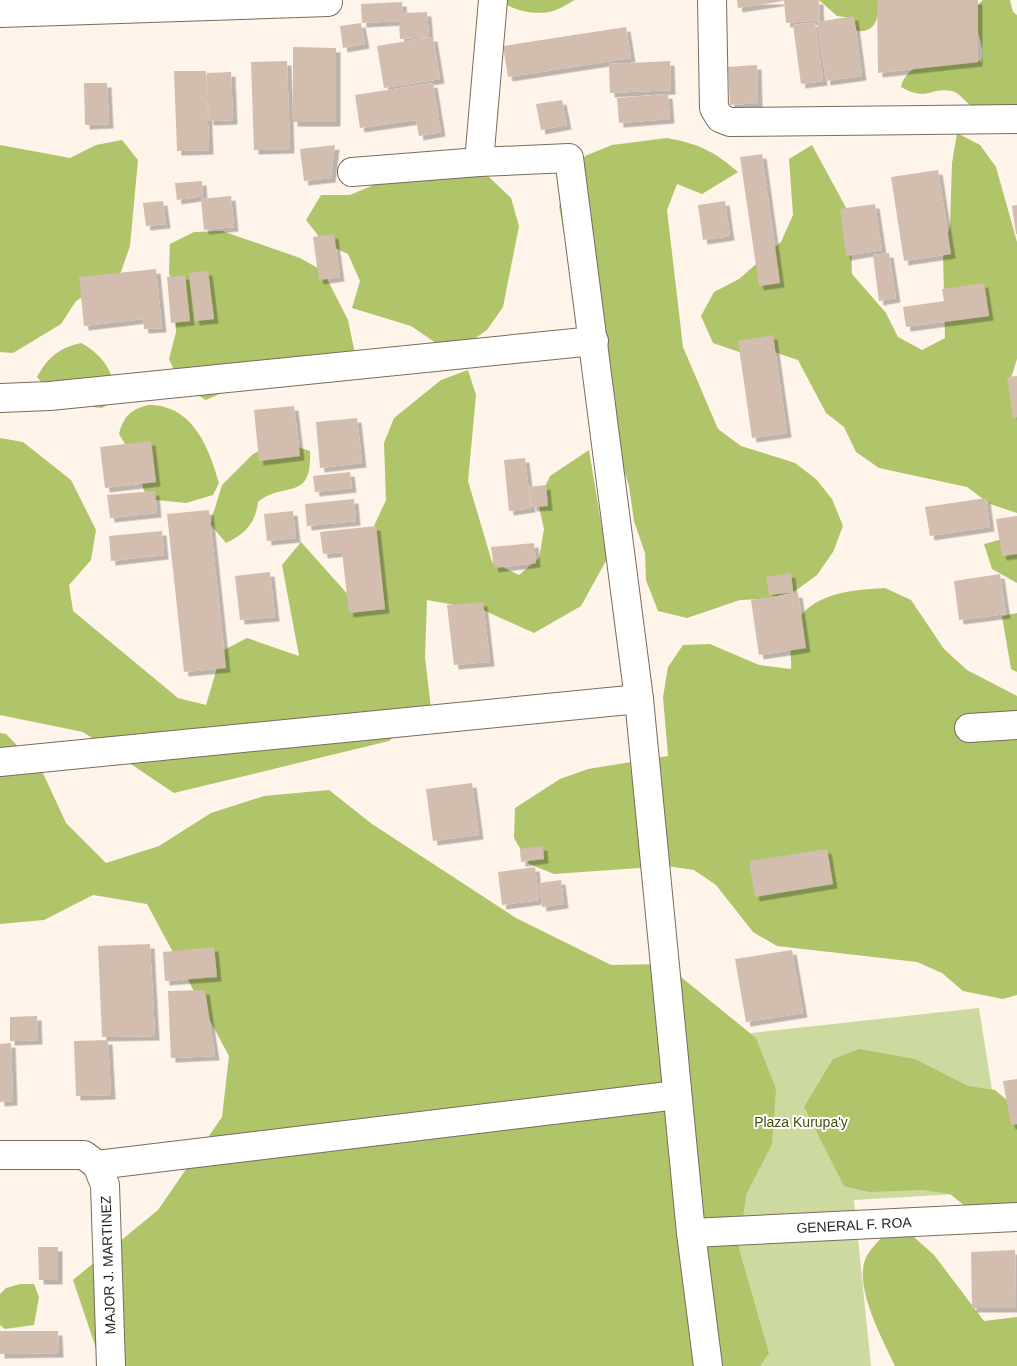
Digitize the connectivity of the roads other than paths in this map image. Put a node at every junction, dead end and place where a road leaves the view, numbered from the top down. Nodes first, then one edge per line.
1 (493, 0) edge
2 (712, 0) edge
3 (328, 2) dead end
4 (0, 13) edge
5 (1017, 118) edge
6 (479, 162) junction
7 (352, 172) dead end
8 (594, 341) junction
9 (0, 398) edge
10 (639, 699) junction
11 (1017, 724) edge
12 (969, 728) dead end
13 (0, 762) edge
14 (677, 1095) junction
15 (0, 1156) edge
16 (97, 1165) junction
17 (1017, 1217) edge
18 (691, 1233) junction
19 (111, 1366) edge
20 (708, 1366) edge

1 - 6 street
2 - 5 street
3 - 4 street
6 - 7 street
6 - 8 street
8 - 9 street
8 - 10 street
10 - 13 street
10 - 14 street
11 - 12 street
14 - 16 street
14 - 18 street
15 - 16 street
16 - 19 street, MAJOR J. MARTINEZ
17 - 18 street, GENERAL F. ROA
18 - 20 street

